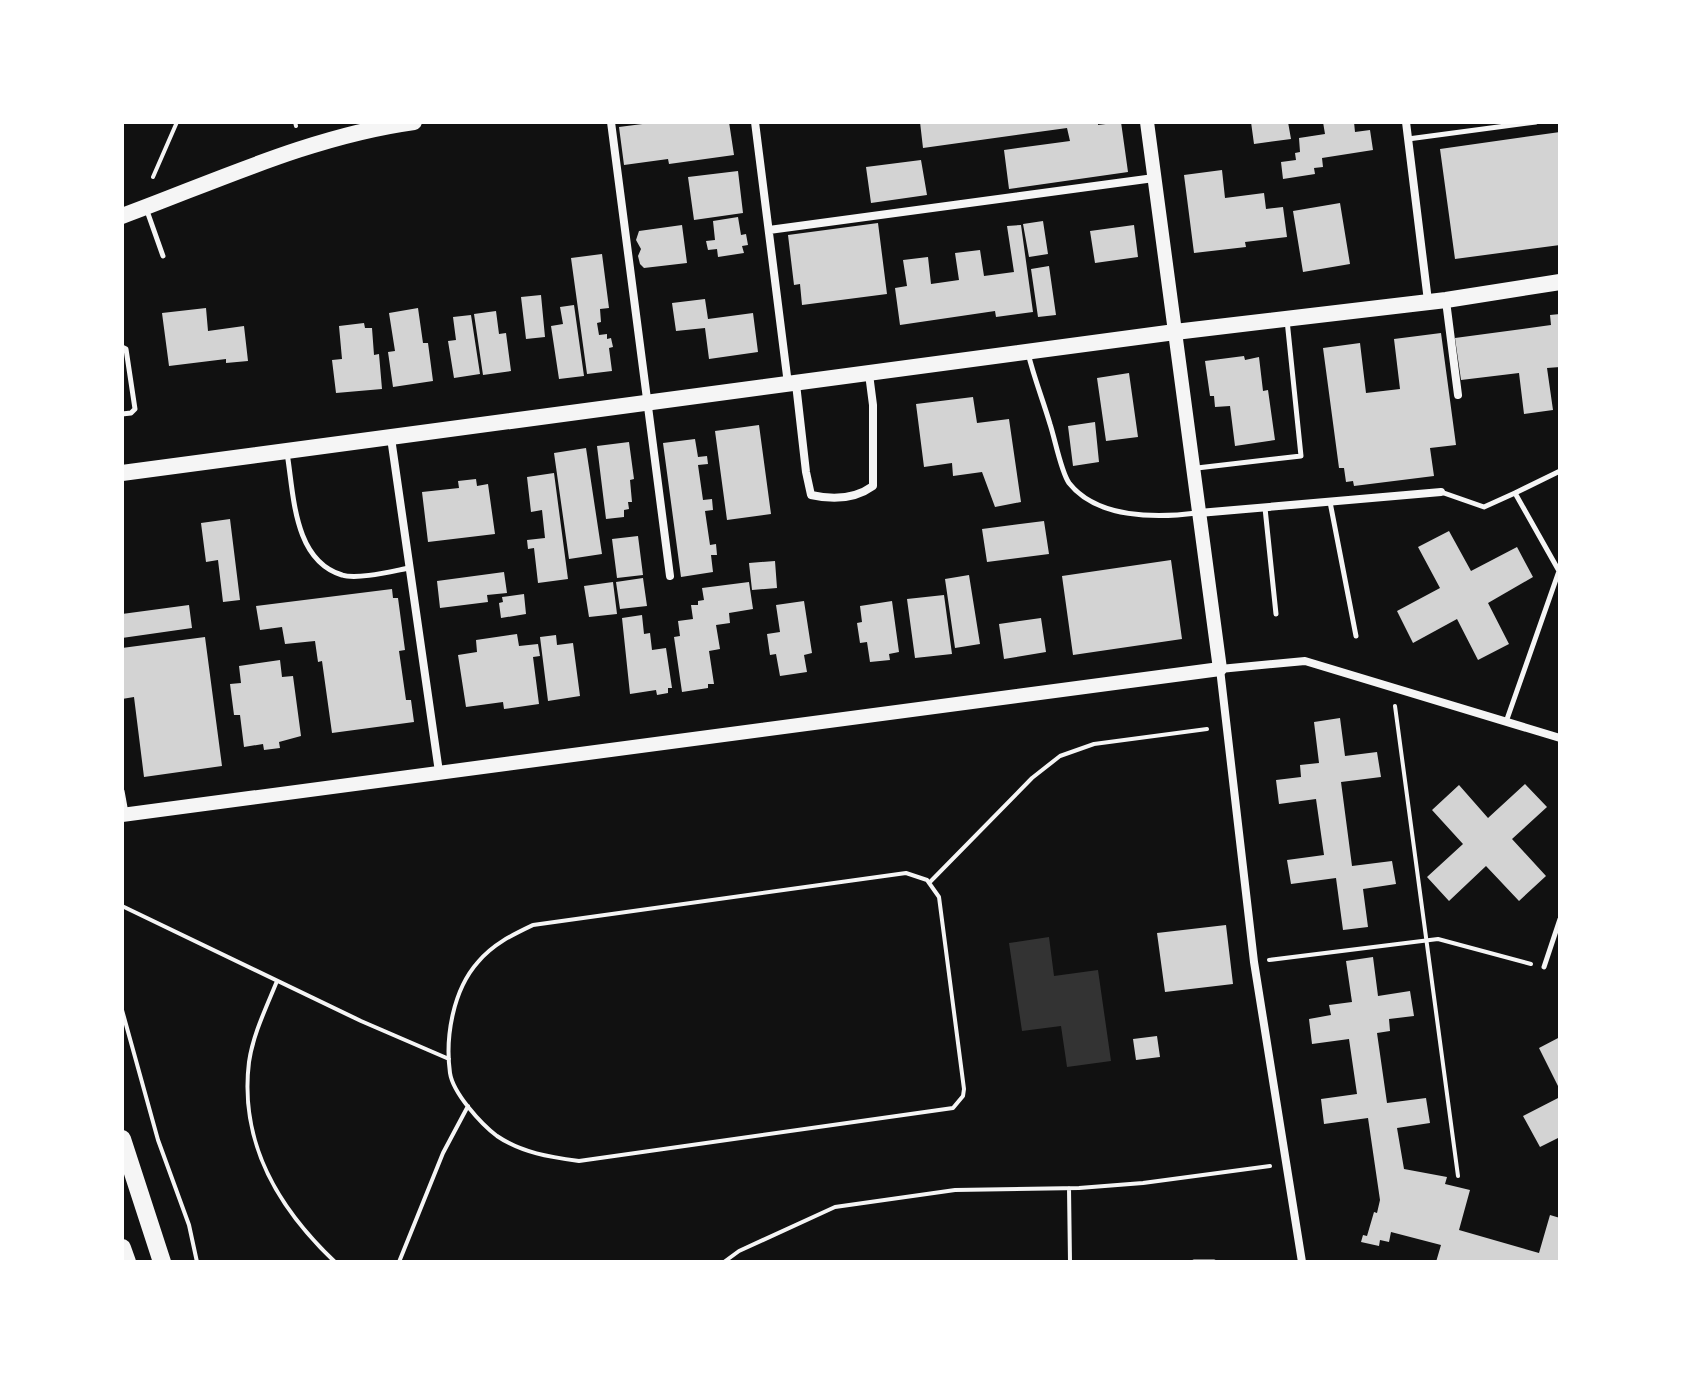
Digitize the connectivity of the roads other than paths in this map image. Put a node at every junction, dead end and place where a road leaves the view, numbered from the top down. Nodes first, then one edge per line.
1 (414, 122) edge
2 (611, 122) edge
3 (755, 122) edge
4 (1147, 122) edge
5 (1406, 122) edge
6 (1536, 122) edge
7 (1408, 139) junction
8 (1154, 178) junction
9 (146, 207) junction
10 (122, 216) edge
11 (769, 230) junction
12 (163, 256) dead end
13 (1560, 282) edge
14 (1446, 300) junction
15 (1428, 302) junction
16 (1287, 319) junction
17 (1175, 332) junction
18 (122, 347) edge
19 (1028, 352) junction
20 (869, 374) junction
21 (792, 384) junction
22 (1458, 395) dead end
23 (649, 403) junction
24 (122, 414) edge
25 (391, 438) junction
26 (287, 452) junction
27 (1193, 469) junction
28 (1560, 471) edge
29 (122, 473) edge
30 (1441, 492) joint
31 (1515, 493) junction
32 (1330, 501) junction
33 (1265, 507) junction
34 (1199, 513) junction
35 (410, 568) junction
36 (1559, 571) edge
37 (670, 576) dead end
38 (1276, 614) dead end
39 (1356, 636) dead end
40 (1220, 669) junction
41 (1506, 722) junction
42 (1560, 738) edge
43 (439, 772) junction
44 (122, 791) edge
45 (124, 815) edge
46 (1560, 919) edge
47 (1544, 967) road end
48 (122, 1139) edge
49 (122, 1248) edge
50 (127, 1262) edge
51 (162, 1262) edge
52 (1194, 1262) edge
53 (1214, 1262) edge
54 (1302, 1262) edge

1 - 9 main road
2 - 23 street
3 - 11 street
4 - 8 street
5 - 7 street
6 - 7 lane
7 - 15 street
8 - 11 street
8 - 17 street
9 - 10 main road
9 - 12 lane
11 - 21 street
13 - 14 main road
14 - 15 main road
14 - 22 street
15 - 16 main road
16 - 17 main road
16 - 27 lane
17 - 19 main road
17 - 27 street
18 - 24 lane
19 - 20 main road
19 - 34 lane
20 - 21 main road
20 - 21 street
21 - 23 main road
23 - 25 main road
23 - 37 street
25 - 26 main road
25 - 35 street
26 - 29 main road
26 - 35 lane
27 - 34 street
28 - 31 lane
30 - 31 lane
30 - 32 street
31 - 36 lane
32 - 33 street
32 - 39 lane
33 - 34 street
33 - 38 lane
34 - 40 street
35 - 43 street
36 - 41 lane
40 - 41 street
40 - 43 street
40 - 54 street
41 - 42 street
43 - 45 street
44 - 45 lane
46 - 47 lane
48 - 51 main road
49 - 50 main road
52 - 53 lane

